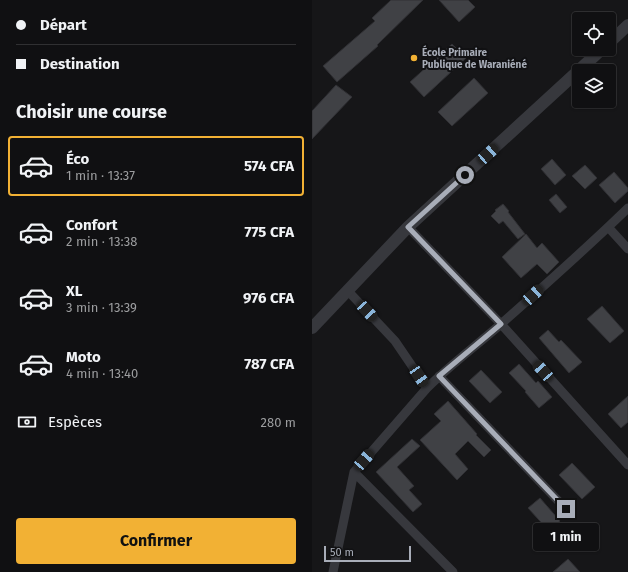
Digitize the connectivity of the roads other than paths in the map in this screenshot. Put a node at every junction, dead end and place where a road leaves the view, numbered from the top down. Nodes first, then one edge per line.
1 (628, 25) edge
2 (616, 36) edge
3 (594, 56) edge
4 (628, 208) edge
5 (408, 227) junction
6 (608, 227) junction
7 (628, 249) edge
8 (348, 291) junction
9 (501, 324) junction
10 (312, 328) edge
11 (439, 376) junction
12 (427, 388) junction
13 (628, 465) edge
14 (354, 472) junction
15 (566, 509) dead end
16 (333, 572) edge
17 (453, 572) edge

1 - 2 street
3 - 5 street
4 - 6 street
5 - 8 street
5 - 9 street
6 - 7 street
6 - 9 street
8 - 10 street
8 - 12 street
9 - 11 street
9 - 13 street
11 - 12 street
11 - 15 street
12 - 14 street
14 - 16 street
14 - 17 street

